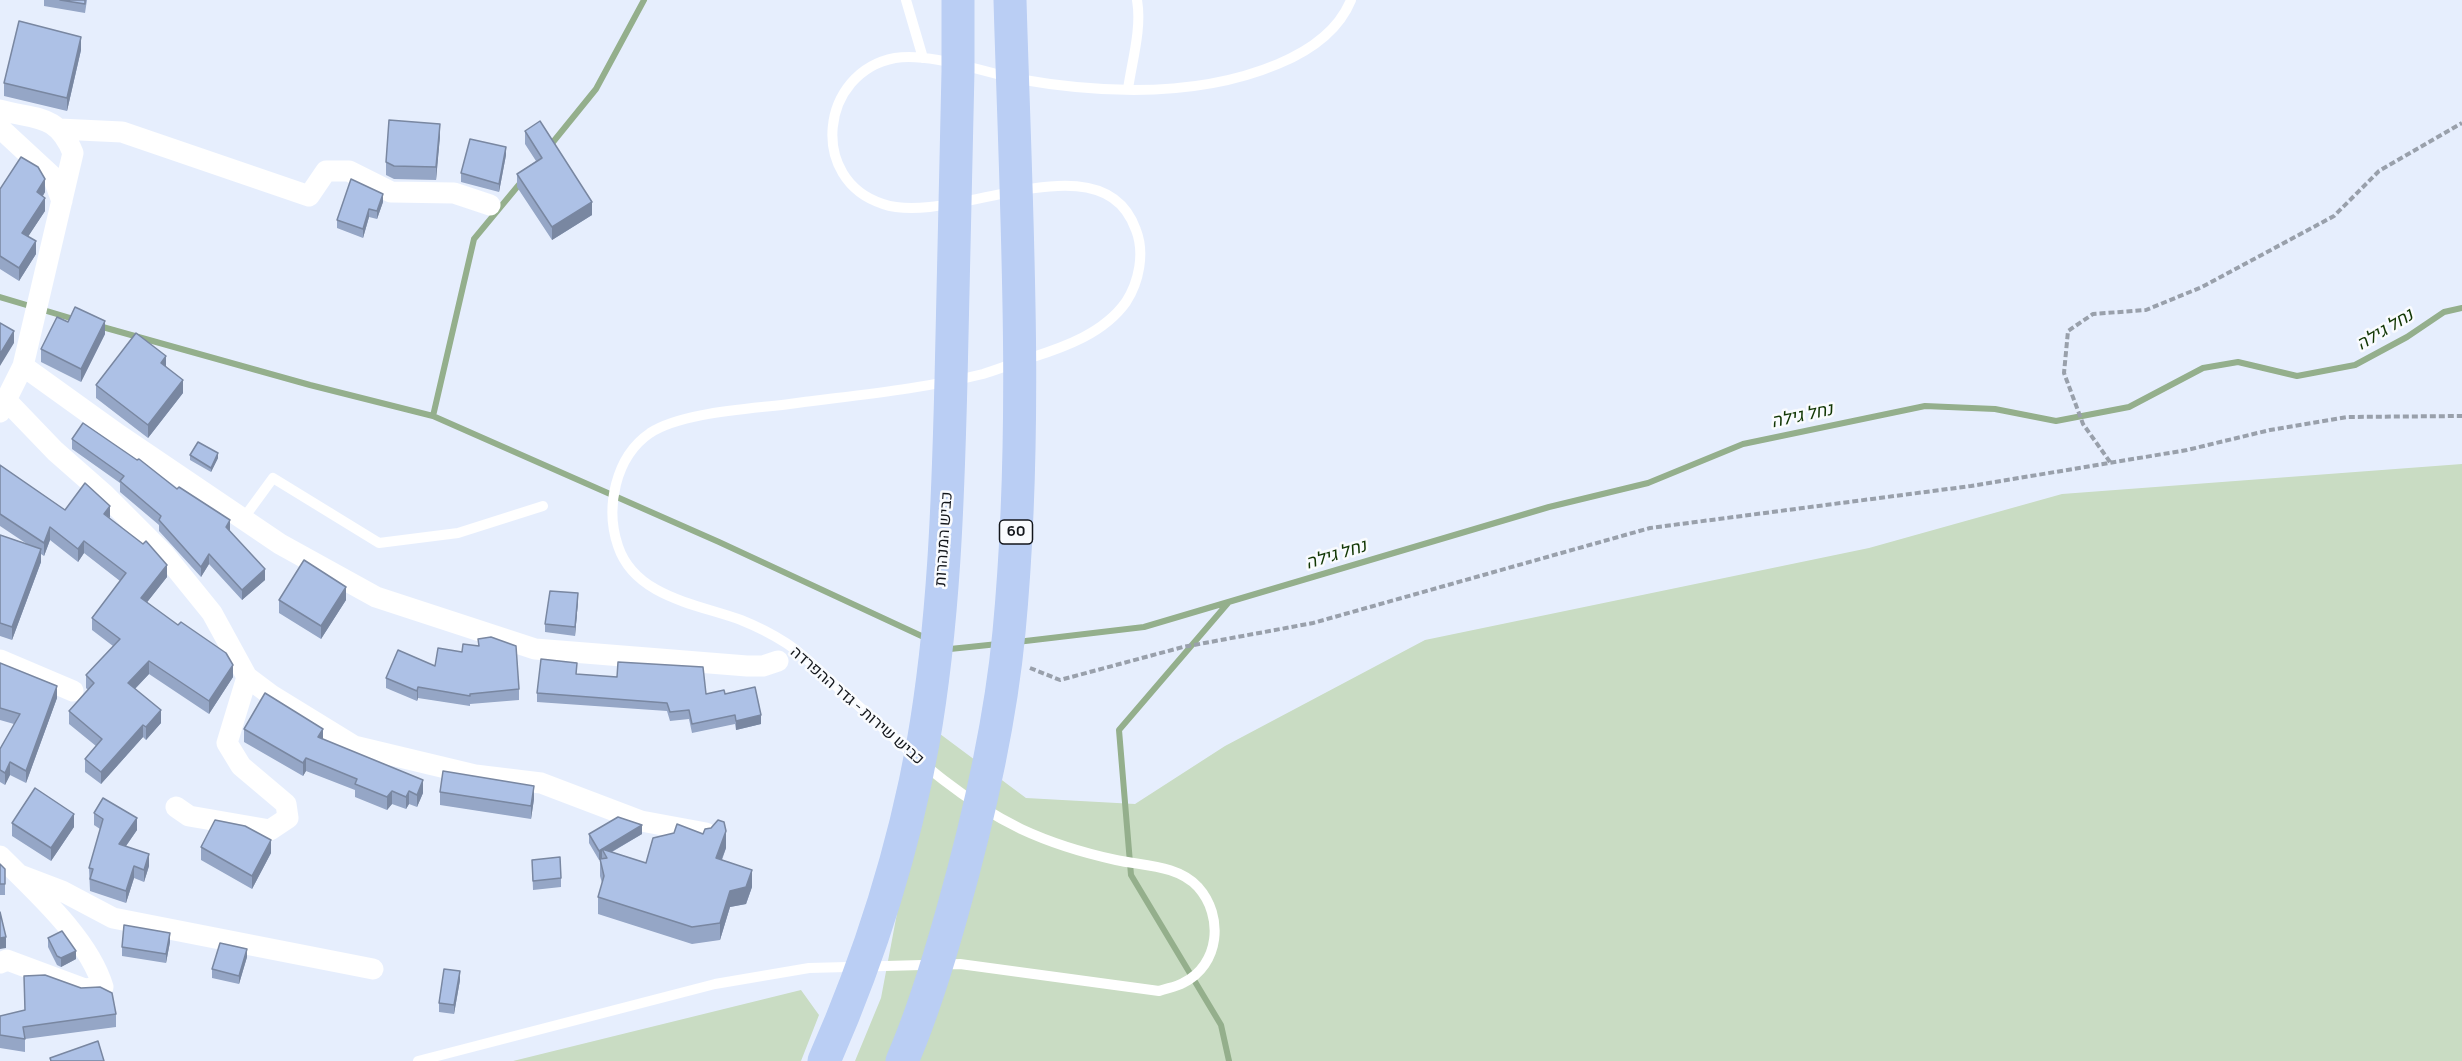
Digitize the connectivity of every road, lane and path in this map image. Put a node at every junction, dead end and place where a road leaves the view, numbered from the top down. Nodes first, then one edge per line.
1 (906, 0) edge
2 (958, 0) edge
3 (1010, 0) edge
4 (1137, 0) edge
5 (1351, 0) edge
6 (923, 58) junction
7 (1128, 89) junction
8 (0, 110) edge
9 (2462, 123) edge
10 (0, 128) edge
11 (59, 129) junction
12 (62, 201) junction
13 (490, 205) dead end
14 (22, 366) junction
15 (3, 406) edge
16 (2462, 416) edge
17 (2110, 462) junction
18 (543, 506) dead end
19 (243, 519) junction
20 (0, 660) edge
21 (778, 661) dead end
22 (1023, 665) dead end
23 (247, 676) junction
24 (73, 691) dead end
25 (176, 807) dead end
26 (706, 833) edge
27 (0, 856) edge
28 (20, 875) junction
29 (0, 963) edge
30 (373, 969) dead end
31 (904, 1055) edge
32 (418, 1061) edge
33 (824, 1061) edge

1 - 6 lane
2 - 33 highway, כביש המנהרות
3 - 31 highway, 60
4 - 7 lane
5 - 7 lane, כביש שירות - גדר ההפרדה
6 - 7 lane, כביש שירות - גדר ההפרדה
6 - 32 lane, כביש שירות - גדר ההפרדה
8 - 11 street
9 - 17 path
10 - 12 street
11 - 12 street
11 - 13 street
12 - 14 street
14 - 15 street
14 - 19 street
15 - 23 street
16 - 17 path
17 - 22 path
18 - 19 lane
19 - 21 street
20 - 24 street
23 - 25 street
23 - 26 street
27 - 28 street
28 - 29 street
28 - 30 street

